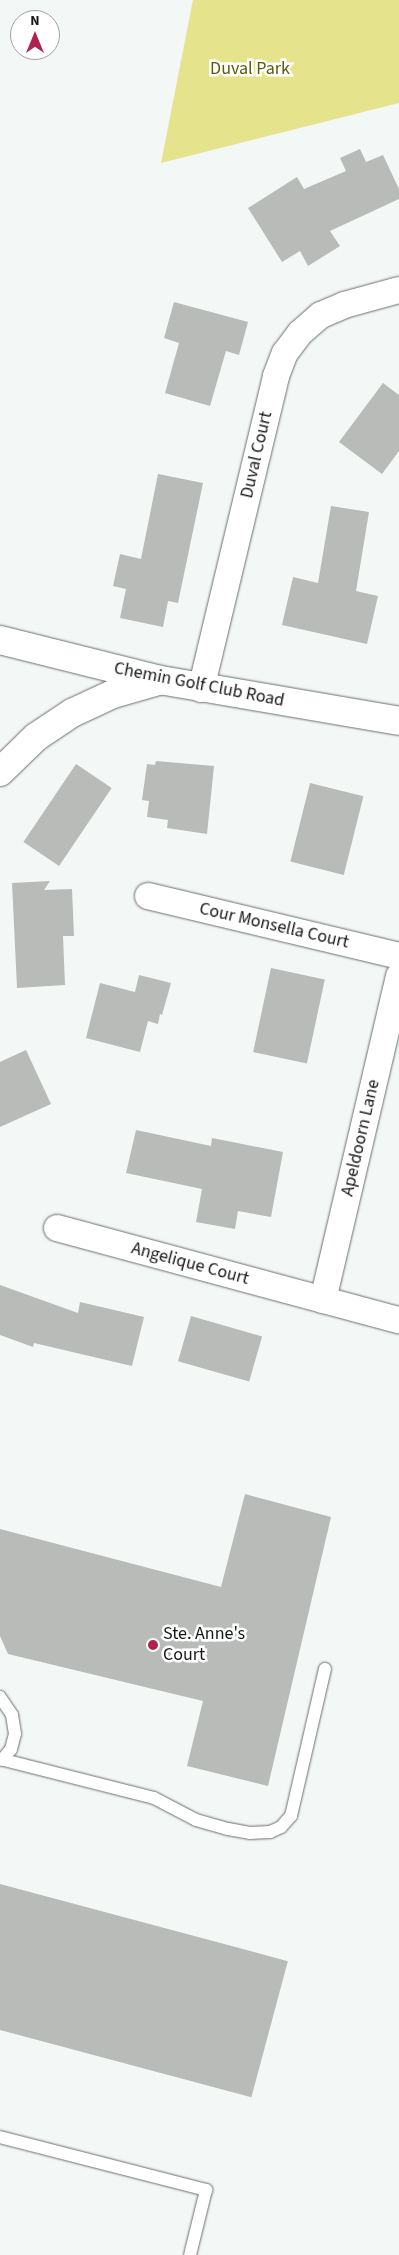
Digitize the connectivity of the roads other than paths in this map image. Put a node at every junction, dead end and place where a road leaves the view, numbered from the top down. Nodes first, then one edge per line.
1 (399, 290) edge
2 (0, 640) edge
3 (160, 680) junction
4 (201, 688) junction
5 (399, 721) edge
6 (0, 772) edge
7 (148, 896) dead end
8 (399, 956) edge
9 (399, 976) edge
10 (57, 1228) dead end
11 (323, 1300) junction
12 (399, 1320) edge
13 (325, 1669) dead end
14 (0, 1697) edge
15 (1, 1759) edge
16 (1, 2141) edge
17 (190, 2255) edge

1 - 4 street, Duval Court
2 - 3 street, Chemin Golf Club Road
3 - 4 street, Chemin Golf Club Road
3 - 6 street
4 - 5 street, Chemin Golf Club Road
7 - 8 street, Cour Monsella Court
9 - 11 street, Apeldoorn Lane
10 - 11 street, Angelique Court
11 - 12 street, Angelique Court
13 - 15 lane
14 - 15 lane
16 - 17 lane

